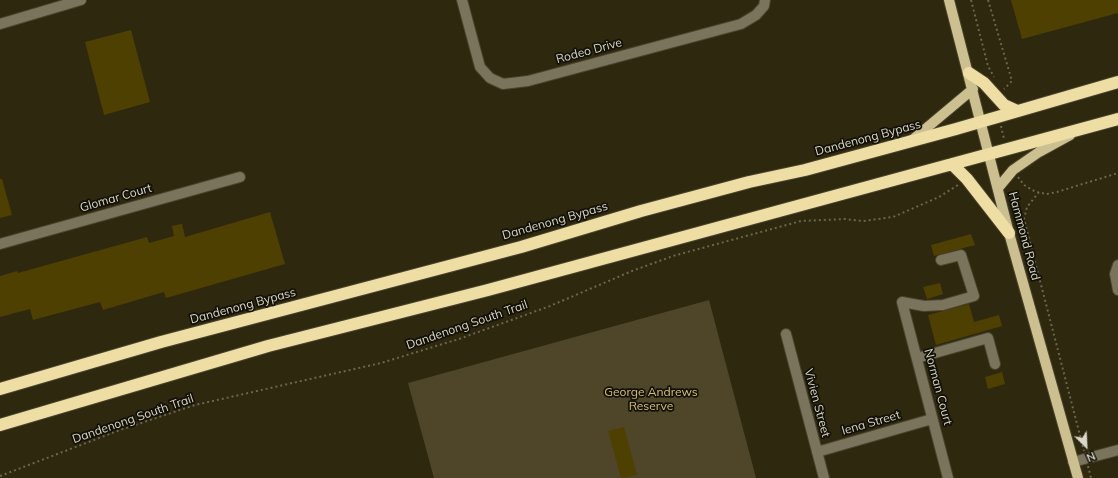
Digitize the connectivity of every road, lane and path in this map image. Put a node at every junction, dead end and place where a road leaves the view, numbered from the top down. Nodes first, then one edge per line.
1 (81, 0) edge
2 (462, 0) edge
3 (765, 0) edge
4 (949, 0) edge
5 (970, 0) edge
6 (988, 0) edge
7 (0, 24) edge
8 (969, 73) junction
9 (996, 81) dead end
10 (1118, 82) edge
11 (1000, 85) dead end
12 (973, 89) junction
13 (1017, 111) junction
14 (1118, 119) edge
15 (981, 122) junction
16 (1078, 130) junction
17 (911, 141) junction
18 (990, 154) junction
19 (952, 164) junction
20 (1118, 173) edge
21 (240, 177) dead end
22 (998, 188) junction
23 (1039, 192) dead end
24 (1057, 192) dead end
25 (939, 197) dead end
26 (1009, 233) junction
27 (0, 244) edge
28 (941, 260) dead end
29 (1118, 265) edge
30 (1118, 290) edge
31 (786, 334) dead end
32 (917, 358) junction
33 (995, 364) dead end
34 (0, 389) edge
35 (932, 419) junction
36 (0, 425) edge
37 (1118, 450) edge
38 (817, 452) junction
39 (1086, 459) junction
40 (1073, 462) junction
41 (0, 476) edge
42 (824, 478) edge
43 (948, 478) edge
44 (1078, 478) edge
45 (1091, 478) edge

1 - 7 street
2 - 3 street, Rodeo Drive
4 - 8 main road, Hammond Road
5 - 9 path
6 - 11 path
8 - 12 main road, Hammond Road
8 - 13 highway
10 - 13 highway, Dandenong Bypass
12 - 15 main road, Hammond Road
12 - 17 main road
13 - 15 highway, Dandenong Bypass
14 - 16 highway
15 - 17 highway, Dandenong Bypass
15 - 18 main road, Hammond Road
16 - 18 highway
16 - 22 main road
17 - 34 highway, Dandenong Bypass
18 - 19 highway
18 - 22 main road, Hammond Road
19 - 26 highway
19 - 36 highway
20 - 24 path
21 - 27 street, Glomar Court
22 - 26 main road, Hammond Road
23 - 39 path
25 - 41 path, Dandenong South Trail
26 - 40 main road, Hammond Road
28 - 32 street, Norman Court
29 - 30 street
31 - 38 street, Vivien Street
32 - 33 street
32 - 35 street, Norman Court
35 - 38 street, Iena Street
35 - 43 street, Norman Court
37 - 39 street
38 - 42 street, Vivien Street
39 - 40 street
39 - 45 path
40 - 44 main road, Hammond Road

